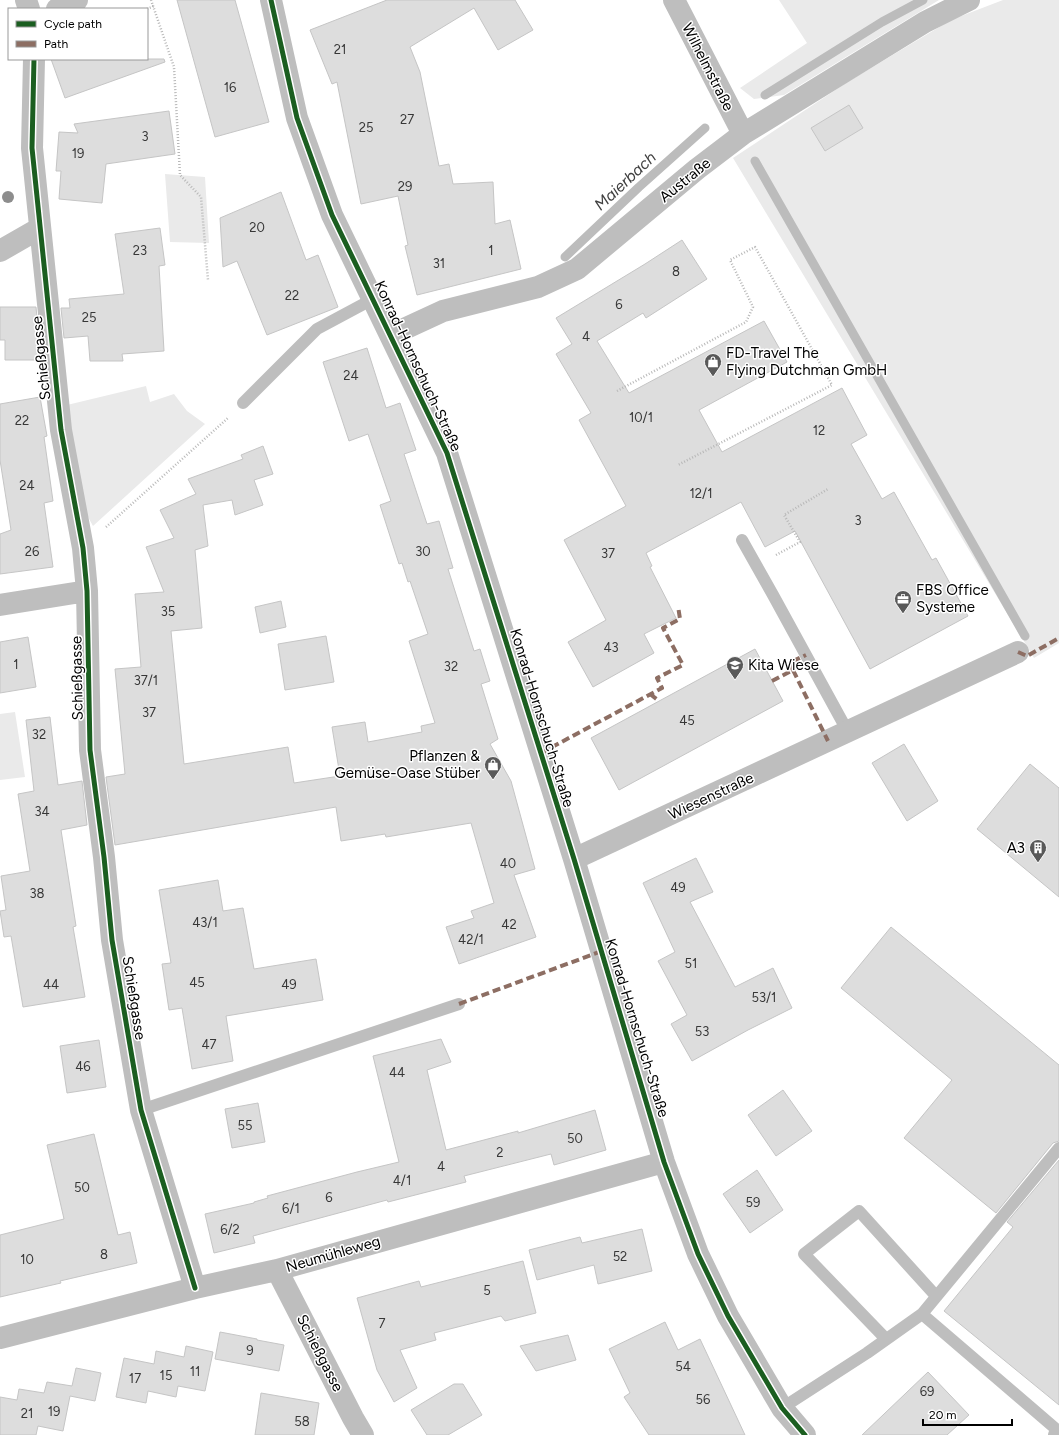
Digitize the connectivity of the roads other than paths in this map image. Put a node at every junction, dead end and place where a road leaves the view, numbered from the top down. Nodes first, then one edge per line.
1 (77, 0) edge
2 (271, 0) edge
3 (674, 0) edge
4 (970, 0) edge
5 (59, 8) edge
6 (34, 60) edge
7 (743, 134) junction
8 (40, 228) junction
9 (0, 251) edge
10 (373, 300) junction
11 (391, 335) junction
12 (243, 404) road end
13 (742, 540) dead end
14 (87, 591) junction
15 (0, 606) edge
16 (1018, 652) dead end
17 (848, 732) junction
18 (574, 860) junction
19 (459, 1004) dead end
20 (140, 1110) junction
21 (1059, 1148) edge
22 (664, 1162) junction
23 (277, 1270) junction
24 (195, 1288) junction
25 (936, 1296) junction
26 (922, 1314) junction
27 (0, 1338) edge
28 (886, 1339) junction
29 (782, 1408) junction
30 (363, 1435) edge
31 (805, 1435) edge
32 (1054, 1435) edge

1 - 5 street
2 - 10 street, Konrad-Hornschuch-Straße
3 - 7 street, Wilhelmstraße
4 - 7 street, Austraße
6 - 8 street, Schießgasse
7 - 11 street, Austraße
8 - 9 street
8 - 14 street, Schießgasse
10 - 11 street, Konrad-Hornschuch-Straße
10 - 12 lane, Konrad-Hornschuch-Straße
11 - 18 street, Konrad-Hornschuch-Straße
13 - 17 lane
14 - 15 street
14 - 20 street, Schießgasse
16 - 17 street, Wiesenstraße
17 - 18 street, Wiesenstraße
18 - 22 street, Konrad-Hornschuch-Straße
19 - 20 lane
20 - 24 street, Schießgasse
21 - 25 lane
22 - 23 street, Neumühleweg
22 - 29 street, Konrad-Hornschuch-Straße
23 - 24 street, Neumühleweg
23 - 30 street, Schießgasse
24 - 27 street, Neumühleweg
25 - 26 lane
25 - 28 lane
26 - 28 lane
26 - 32 lane
28 - 29 lane
29 - 31 street, Konrad-Hornschuch-Straße

